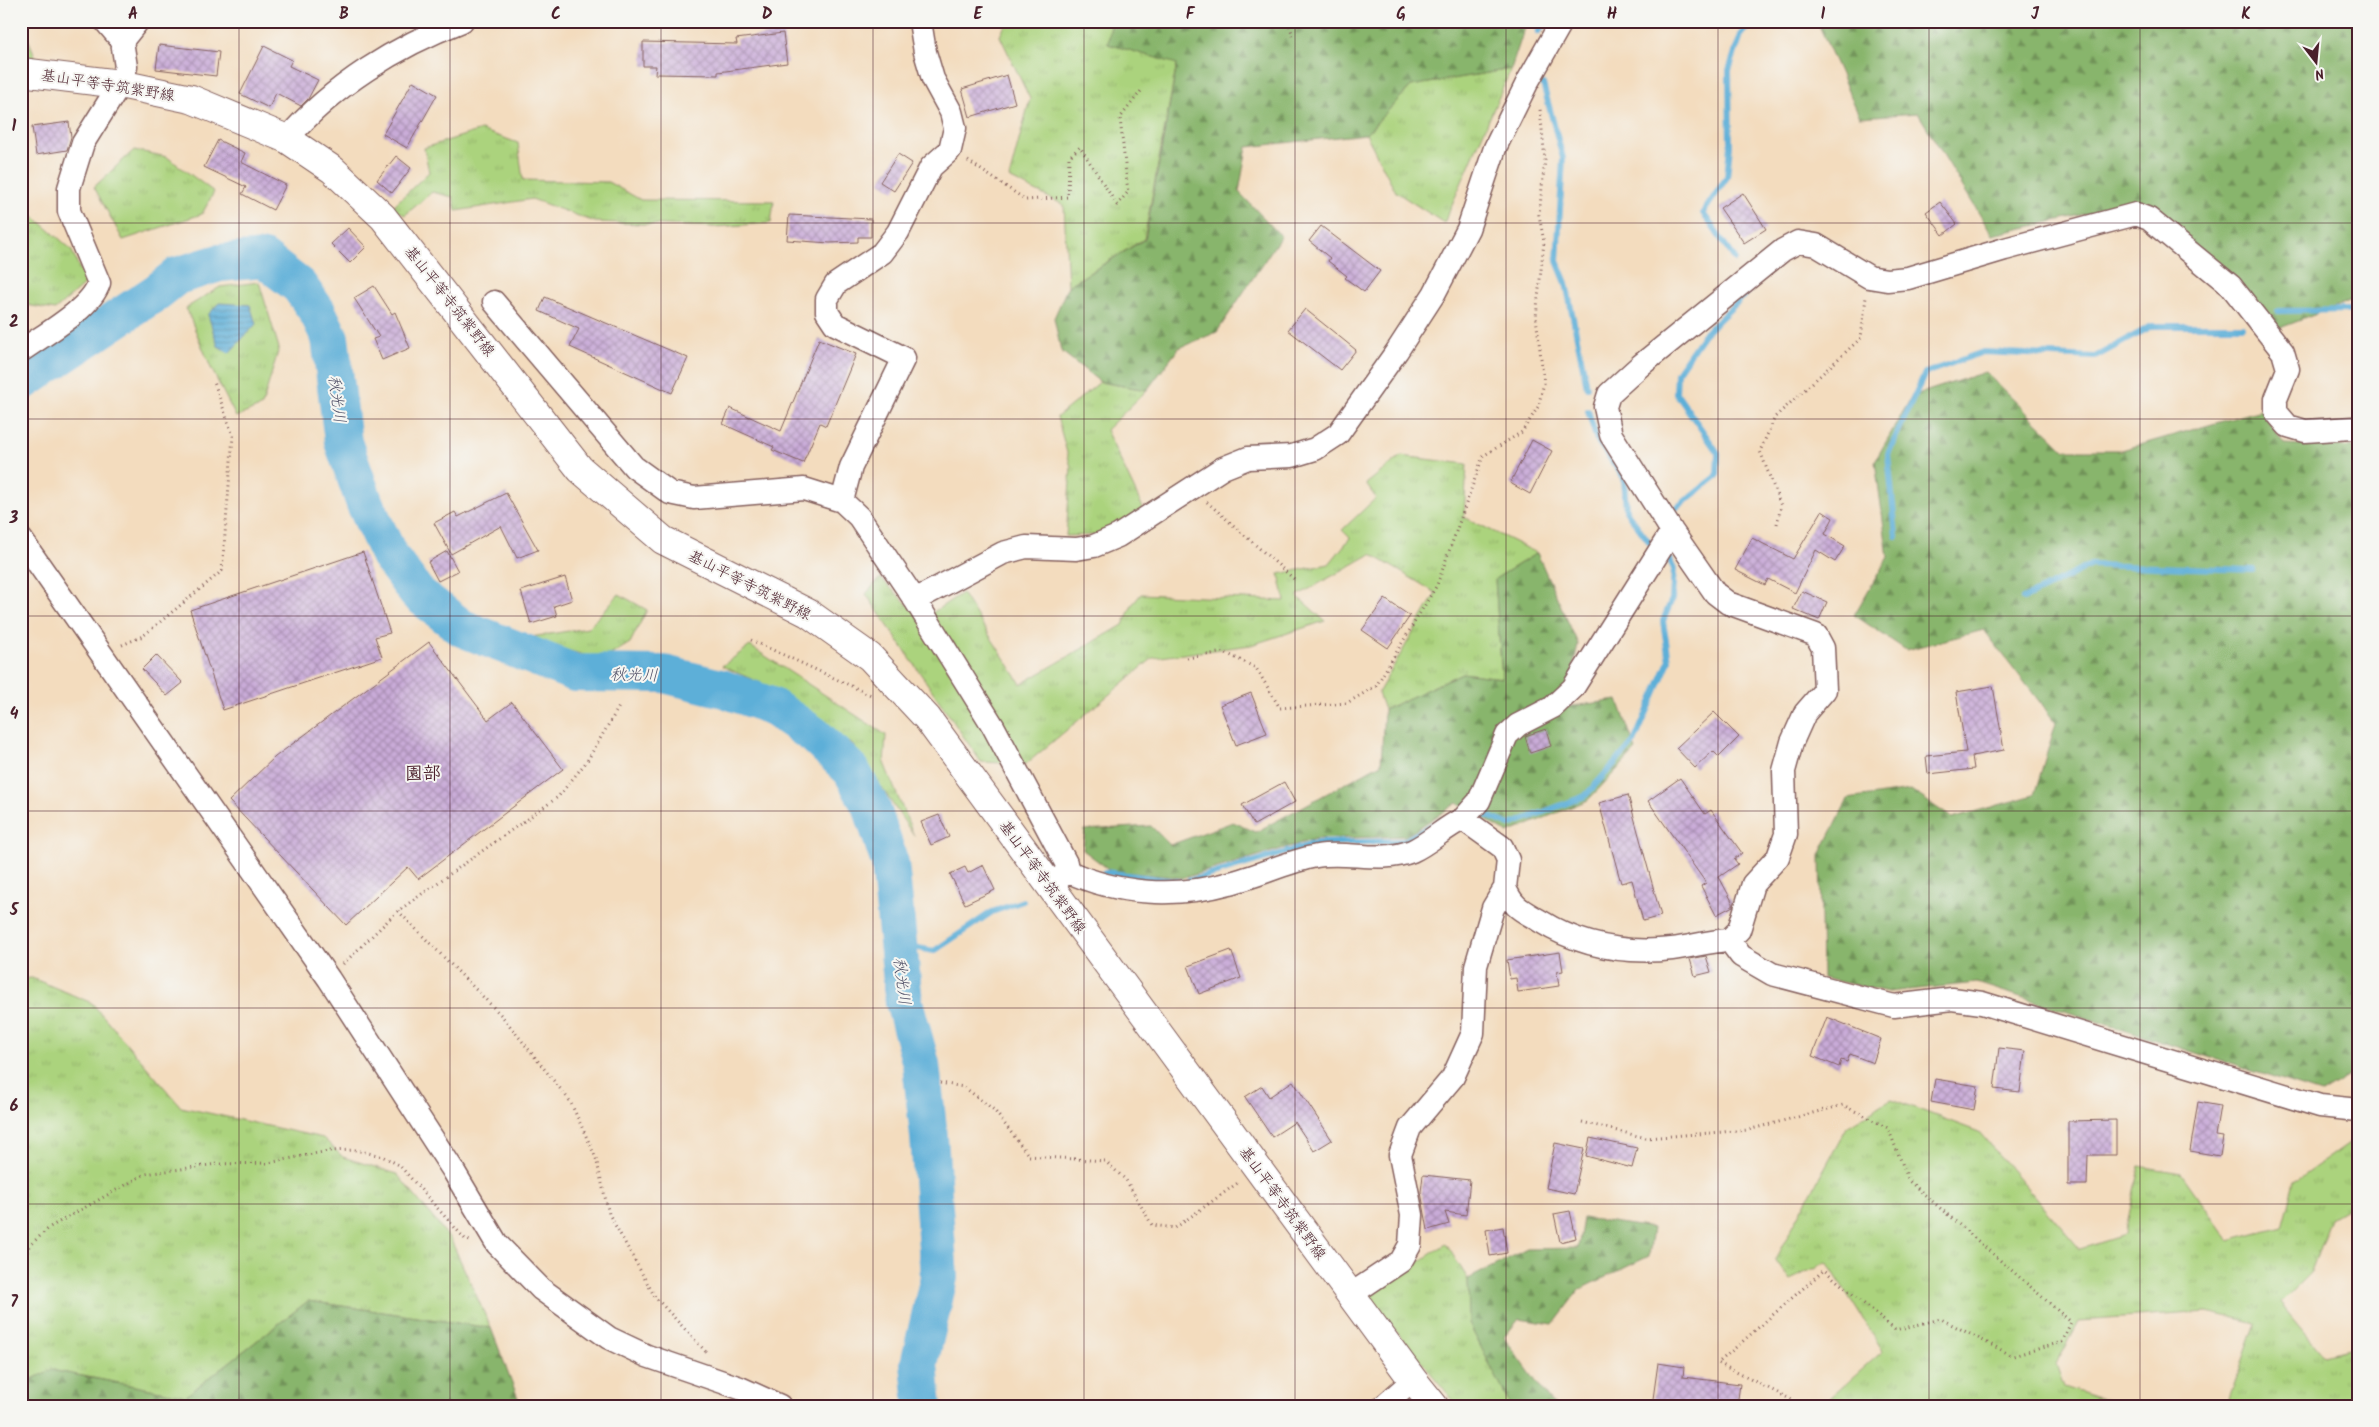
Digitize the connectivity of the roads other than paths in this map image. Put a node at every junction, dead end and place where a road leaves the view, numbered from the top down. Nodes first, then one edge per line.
1 (105, 21) edge
2 (138, 21) edge
3 (462, 21) edge
4 (920, 21) edge
5 (1562, 21) edge
6 (122, 41) junction
7 (21, 72) edge
8 (120, 84) junction
9 (287, 139) junction
10 (494, 302) dead end
11 (21, 351) edge
12 (2358, 430) edge
13 (842, 501) junction
14 (1672, 531) junction
15 (21, 539) edge
16 (915, 600) junction
17 (1463, 819) junction
18 (1058, 878) junction
19 (1505, 888) junction
20 (1729, 940) junction
21 (2358, 1110) edge
22 (1350, 1295) junction
23 (1412, 1380) junction
24 (780, 1406) edge
25 (1384, 1406) edge
26 (1434, 1406) edge

1 - 6 street
2 - 6 street
3 - 9 street
4 - 13 street
5 - 16 street
6 - 8 street
7 - 8 main road, 基山平等寺筑紫野線
8 - 9 main road, 基山平等寺筑紫野線
8 - 11 street
9 - 18 main road, 基山平等寺筑紫野線
10 - 13 street
12 - 14 street
13 - 16 street
14 - 17 street
14 - 20 street
15 - 24 street
16 - 18 street
17 - 18 street
17 - 19 street
18 - 22 main road, 基山平等寺筑紫野線
19 - 20 street
19 - 22 street
20 - 21 street
22 - 23 main road, 基山平等寺筑紫野線
23 - 25 street
23 - 26 main road, 基山平等寺筑紫野線

